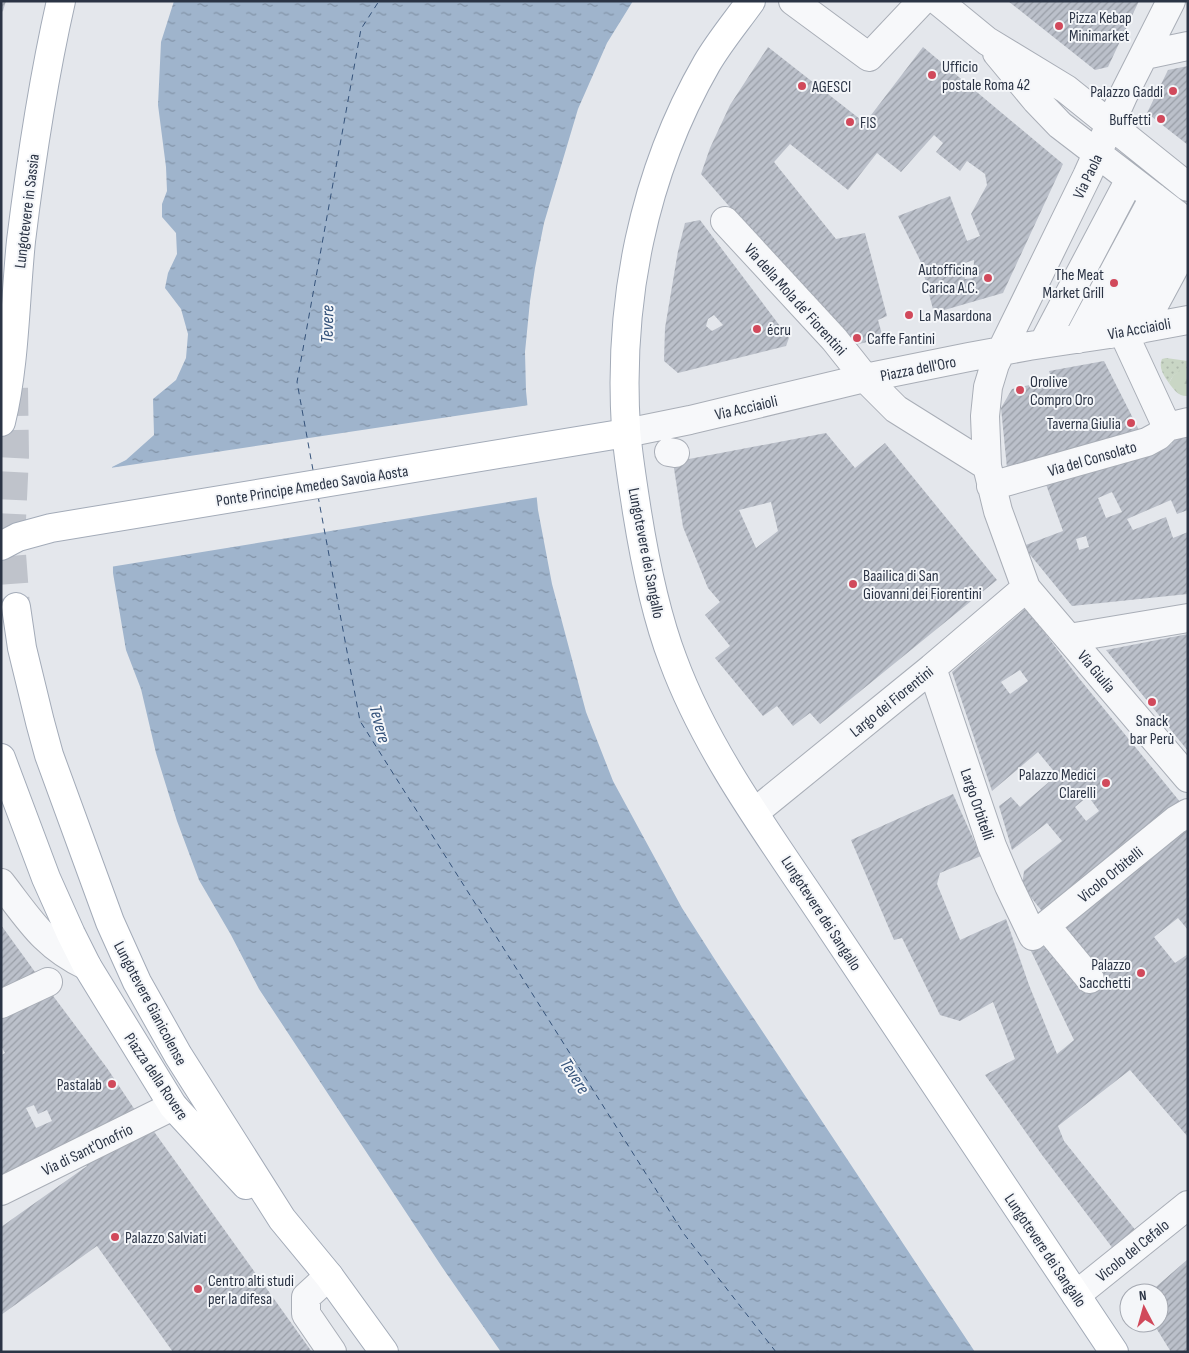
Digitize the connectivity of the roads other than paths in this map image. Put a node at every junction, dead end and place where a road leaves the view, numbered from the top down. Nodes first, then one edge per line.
1 (61, 1) edge
2 (751, 1) edge
3 (793, 1) edge
4 (922, 1) edge
5 (938, 1) edge
6 (1171, 1) edge
7 (987, 41) junction
8 (1188, 46) edge
9 (1145, 55) junction
10 (1110, 126) junction
11 (1097, 154) junction
12 (1130, 179) junction
13 (1188, 187) edge
14 (1154, 197) junction
15 (1182, 220) edge
16 (725, 221) dead end
17 (1188, 242) edge
18 (1188, 320) edge
19 (1125, 332) junction
20 (1078, 338) junction
21 (1043, 344) junction
22 (1002, 351) junction
23 (866, 378) junction
24 (1, 422) edge
25 (1177, 424) edge
26 (626, 433) junction
27 (989, 476) junction
28 (1, 546) edge
29 (1026, 588) junction
30 (16, 607) tunnel mouth
31 (1188, 618) edge
32 (1069, 638) junction
33 (932, 668) junction
34 (1, 758) edge
35 (1188, 778) edge
36 (755, 812) junction
37 (1188, 813) edge
38 (1, 883) edge
39 (1039, 931) junction
40 (87, 966) junction
41 (1090, 979) dead end
42 (48, 982) dead end
43 (1, 1004) edge
44 (173, 1106) junction
45 (1, 1191) edge
46 (1188, 1205) edge
47 (282, 1218) junction
48 (329, 1276) junction
49 (1076, 1295) junction
50 (332, 1352) edge
51 (384, 1352) edge
52 (1114, 1352) edge

1 - 24 main road, Lungotevere in Sassia
2 - 26 main road, Lungotevere dei Sangallo
3 - 4 street
5 - 7 street
6 - 9 street, Via Paola
7 - 10 street
7 - 11 street
8 - 9 street
9 - 10 street, Via Paola
10 - 11 street, Via Paola
10 - 13 street
11 - 12 street
11 - 22 street, Via Paola
12 - 14 street
12 - 21 street
14 - 15 street
14 - 20 street
15 - 19 street
16 - 23 street, Via della Mola de' Fiorentini
17 - 19 street
18 - 19 street, Via Acciaioli
19 - 20 street, Via Acciaioli
19 - 25 street
20 - 21 street, Via Acciaioli
21 - 22 street, Via Acciaioli
22 - 23 street, Piazza dell'Oro
22 - 27 street
23 - 26 street, Via Acciaioli
23 - 27 street, Piazza dell'Oro
25 - 27 street, Via del Consolato
26 - 28 main road, Ponte Principe Amedeo Savoia Aosta
26 - 36 main road, Lungotevere dei Sangallo
27 - 29 street, Via Giulia
29 - 32 street, Via Giulia
29 - 33 street, Largo dei Fiorentini
30 - 47 main road, Lungotevere Gianicolense
31 - 32 street
32 - 35 street, Via Giulia
33 - 36 street, Largo dei Fiorentini
33 - 39 street, Largo Orbitelli
34 - 40 main road, Piazza della Rovere
36 - 49 main road, Lungotevere dei Sangallo
37 - 39 street, Vicolo Orbitelli
38 - 40 street
39 - 41 street, Largo Orbitelli
40 - 44 main road, Piazza della Rovere
42 - 43 street
44 - 45 street, Via di Sant'Onofrio
44 - 47 main road, Piazza della Rovere
46 - 49 street, Vicolo del Cefalo
47 - 48 main road, Lungotevere Gianicolense
48 - 50 street
48 - 51 main road, Lungotevere Gianicolense
49 - 52 main road, Lungotevere dei Sangallo

